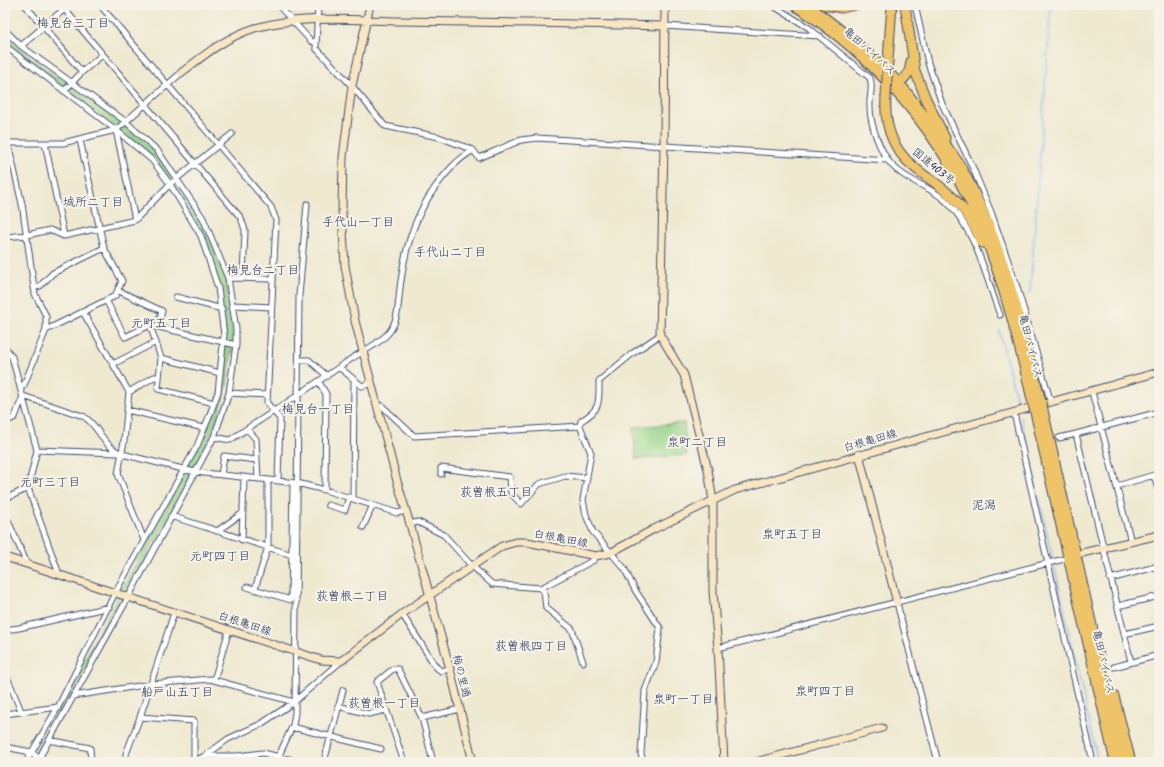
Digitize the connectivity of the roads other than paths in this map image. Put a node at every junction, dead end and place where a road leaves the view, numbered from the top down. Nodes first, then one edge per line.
1 (25, 5) edge
2 (100, 5) edge
3 (278, 5) edge
4 (318, 5) edge
5 (370, 5) edge
6 (665, 5) edge
7 (772, 5) edge
8 (794, 5) edge
9 (808, 5) edge
10 (824, 5) edge
11 (854, 5) edge
12 (892, 5) edge
13 (905, 5) edge
14 (915, 5) edge
15 (65, 6) edge
16 (318, 20) junction
17 (367, 20) junction
18 (293, 22) junction
19 (665, 26) junction
20 (44, 27) junction
21 (5, 30) edge
22 (820, 36) junction
23 (316, 43) junction
24 (5, 46) edge
25 (21, 46) junction
26 (102, 55) junction
27 (912, 56) junction
28 (82, 72) junction
29 (181, 74) joint
30 (71, 83) junction
31 (898, 83) junction
32 (888, 84) junction
33 (167, 86) junction
34 (352, 86) junction
35 (64, 91) junction
36 (145, 104) junction
37 (125, 121) junction
38 (116, 130) junction
39 (232, 134) dead end
40 (80, 140) junction
41 (7, 143) edge
42 (45, 143) junction
43 (947, 144) junction
44 (219, 145) junction
45 (664, 146) junction
46 (473, 150) junction
47 (888, 160) junction
48 (196, 164) junction
49 (177, 180) junction
50 (170, 184) junction
51 (307, 204) dead end
52 (135, 220) junction
53 (99, 228) junction
54 (28, 235) junction
55 (5, 236) edge
56 (64, 236) junction
57 (104, 248) junction
58 (243, 277) junction
59 (228, 278) junction
60 (273, 279) junction
61 (34, 288) junction
62 (119, 291) junction
63 (176, 297) dead end
64 (106, 300) junction
65 (233, 305) junction
66 (271, 306) junction
67 (222, 309) junction
68 (1010, 310) junction
69 (83, 312) junction
70 (1000, 316) dead end
71 (150, 325) junction
72 (158, 326) junction
73 (46, 330) junction
74 (660, 335) junction
75 (156, 342) junction
76 (224, 343) junction
77 (236, 345) junction
78 (5, 347) edge
79 (364, 350) junction
80 (161, 358) junction
81 (300, 360) junction
82 (113, 364) junction
83 (339, 367) junction
84 (1159, 372) edge
85 (220, 373) junction
86 (327, 376) junction
87 (159, 377) junction
88 (354, 381) junction
89 (319, 382) junction
90 (372, 383) junction
91 (20, 388) junction
92 (128, 392) junction
93 (1092, 392) junction
94 (229, 393) junction
95 (267, 395) junction
96 (299, 395) junction
97 (22, 396) junction
98 (214, 403) junction
99 (1041, 406) junction
100 (377, 407) junction
101 (127, 410) junction
102 (273, 411) junction
103 (1159, 412) edge
104 (1014, 413) junction
105 (5, 422) edge
106 (580, 426) junction
107 (1101, 427) junction
108 (204, 428) junction
109 (247, 429) junction
110 (1076, 434) junction
111 (214, 437) junction
112 (1059, 438) dead end
113 (37, 450) junction
114 (122, 454) junction
115 (859, 454) junction
116 (256, 460) junction
117 (184, 469) junction
118 (195, 472) junction
119 (222, 474) junction
120 (441, 474) dead end
121 (244, 477) junction
122 (587, 478) junction
123 (258, 479) junction
124 (268, 480) junction
125 (278, 481) junction
126 (295, 483) junction
127 (1117, 486) junction
128 (28, 488) junction
129 (325, 490) junction
130 (1159, 493) edge
131 (351, 498) junction
132 (5, 499) edge
133 (713, 501) junction
134 (328, 505) dead end
135 (373, 506) junction
136 (406, 511) junction
137 (243, 513) junction
138 (5, 514) edge
139 (171, 516) junction
140 (410, 524) junction
141 (363, 527) dead end
142 (217, 531) junction
143 (1159, 535) edge
144 (144, 540) junction
145 (242, 540) junction
146 (1131, 542) junction
147 (268, 547) junction
148 (1103, 549) junction
149 (610, 553) junction
150 (1082, 553) dead end
151 (292, 554) junction
152 (596, 556) junction
153 (5, 557) edge
154 (1064, 559) dead end
155 (1049, 563) junction
156 (27, 564) junction
157 (473, 566) junction
158 (1159, 566) edge
159 (59, 574) junction
160 (1110, 579) junction
161 (247, 587) dead end
162 (541, 588) junction
163 (255, 589) junction
164 (115, 593) junction
165 (429, 595) junction
166 (1159, 596) edge
167 (128, 598) junction
168 (897, 603) junction
169 (1118, 606) junction
170 (108, 607) junction
171 (174, 612) junction
172 (402, 614) junction
173 (1159, 626) edge
174 (5, 630) edge
175 (229, 630) junction
176 (1124, 634) junction
177 (1096, 641) junction
178 (718, 648) junction
179 (294, 651) junction
180 (1159, 655) edge
181 (341, 661) junction
182 (583, 662) dead end
183 (1131, 662) junction
184 (1114, 667) dead end
185 (450, 669) junction
186 (5, 672) edge
187 (214, 680) junction
188 (152, 684) junction
189 (342, 690) dead end
190 (1099, 695) junction
191 (73, 696) junction
192 (294, 702) junction
193 (338, 706) junction
194 (58, 707) junction
195 (460, 709) junction
196 (386, 710) junction
197 (21, 711) junction
198 (5, 714) edge
199 (140, 717) junction
200 (422, 718) junction
201 (292, 727) junction
202 (882, 728) dead end
203 (330, 736) junction
204 (49, 740) junction
205 (5, 747) edge
206 (381, 749) dead end
207 (31, 752) junction
208 (205, 756) junction
209 (279, 756) junction
210 (38, 760) edge
211 (193, 761) edge
212 (26, 762) edge
213 (91, 762) edge
214 (126, 762) edge
215 (276, 762) edge
216 (301, 762) edge
217 (324, 762) edge
218 (404, 762) edge
219 (433, 762) edge
220 (473, 762) edge
221 (643, 762) edge
222 (724, 762) edge
223 (756, 762) edge
224 (938, 762) edge
225 (1093, 762) edge
226 (1109, 762) edge
227 (1115, 762) edge
228 (1123, 762) edge
229 (1131, 762) edge

1 - 20 street
2 - 33 street
3 - 18 street
4 - 16 street
5 - 17 street, 梅の里通
6 - 19 street
7 - 22 street
8 - 32 highway, 亀田バイパス
9 - 31 highway, 亀田バイパス
10 - 11 highway
12 - 68 highway, 国道403号, bridge
13 - 27 highway
14 - 99 street
15 - 20 street
15 - 26 street
16 - 17 street
16 - 18 street
16 - 23 street
17 - 19 street
17 - 34 street, 梅の里通
18 - 23 street
18 - 29 street
19 - 22 street
19 - 45 street
20 - 25 street
20 - 28 street
21 - 25 street
22 - 47 street
23 - 34 street
24 - 35 street
25 - 30 street
26 - 28 street
26 - 36 street
27 - 31 highway
27 - 43 highway
28 - 30 street
29 - 33 street
30 - 35 street
30 - 37 street
31 - 32 highway
31 - 43 highway, 亀田バイパス
32 - 68 highway, 亀田バイパス
33 - 36 street
33 - 44 street
34 - 46 street
34 - 79 street, 梅の里通
35 - 38 street
36 - 37 street
36 - 48 street
37 - 38 street
37 - 49 street
38 - 40 street
38 - 50 street
38 - 52 street
39 - 44 street
40 - 42 street
40 - 53 street
41 - 42 street
41 - 54 street
42 - 56 street
43 - 99 highway, 亀田バイパス
44 - 48 street
44 - 60 street
45 - 46 street
45 - 47 street
45 - 74 street
46 - 79 street
47 - 70 street
48 - 49 street
48 - 58 street
49 - 50 street
49 - 59 street
50 - 52 street
50 - 67 street
51 - 81 street
52 - 53 street
53 - 56 street
53 - 57 street
54 - 55 street
54 - 56 street
54 - 61 street
57 - 61 street
57 - 62 street
58 - 59 street
58 - 60 street
59 - 65 street
60 - 66 street
61 - 73 street
62 - 64 street
62 - 72 street
63 - 67 street
64 - 69 street
64 - 71 street
65 - 66 street
65 - 77 street
66 - 95 street
67 - 76 street
68 - 99 highway, 亀田バイパス
69 - 73 street
69 - 82 street
71 - 72 street
71 - 75 street
72 - 76 street
73 - 91 street
74 - 106 street
74 - 133 street
75 - 80 street
75 - 82 street
76 - 77 street
76 - 85 street
77 - 94 street
78 - 91 street
79 - 83 street
79 - 90 street, 梅の里通
80 - 85 street
80 - 87 street
81 - 86 street
81 - 96 street
82 - 92 street
83 - 86 street
83 - 88 street
84 - 93 street, 白根亀田線
85 - 98 street
86 - 89 street
87 - 92 street
87 - 98 street
88 - 90 street
88 - 131 street
89 - 96 street
89 - 129 street
90 - 100 street, 梅の里通
91 - 97 street
92 - 101 street
93 - 99 street, 白根亀田線
93 - 107 street
94 - 95 street
94 - 111 street
95 - 102 street
96 - 102 street
96 - 126 street
97 - 105 street
97 - 113 street
97 - 114 street
98 - 108 street
99 - 104 street, 白根亀田線
99 - 177 highway, 亀田バイパス
99 - 190 highway, 亀田バイパス
100 - 106 street
100 - 136 street, 梅の里通
101 - 108 street
101 - 114 street
102 - 109 street
102 - 125 street
103 - 107 street
104 - 115 street, 白根亀田線
104 - 155 street
106 - 122 street
107 - 110 street
107 - 127 street
108 - 117 street
109 - 111 street
109 - 116 street
110 - 112 street
110 - 148 street
111 - 118 street
113 - 114 street
113 - 128 street
114 - 117 street
114 - 144 street
115 - 133 street, 白根亀田線
115 - 168 street
116 - 119 street
116 - 123 street
117 - 118 street
117 - 144 street
118 - 119 street
118 - 139 street
119 - 121 street
120 - 122 street
121 - 123 street
121 - 137 street
122 - 149 street
123 - 124 street
124 - 125 street
124 - 147 street
125 - 126 street
126 - 129 street
126 - 151 street
126 - 179 street
127 - 130 street
127 - 146 street
128 - 132 street
128 - 159 street
129 - 131 street
131 - 134 street
131 - 135 street
133 - 149 street, 白根亀田線
133 - 178 street
135 - 136 street
135 - 141 street
136 - 140 street, 梅の里通
137 - 142 street
137 - 145 street
138 - 156 street
139 - 142 street
139 - 167 street
140 - 157 street
140 - 165 street, 梅の里通
142 - 145 street
143 - 146 street
144 - 164 street
145 - 147 street
146 - 148 street
147 - 151 street
147 - 163 street
148 - 150 street
148 - 160 street
149 - 152 street, 白根亀田線
149 - 221 street
151 - 163 street
152 - 157 street, 白根亀田線
152 - 162 street
153 - 156 street, 白根亀田線
154 - 155 street
155 - 168 street
155 - 225 street
156 - 159 street, 白根亀田線
157 - 162 street
157 - 165 street, 白根亀田線
158 - 160 street
159 - 164 street, 白根亀田線
160 - 169 street
161 - 163 street
162 - 182 street
164 - 167 street, 白根亀田線
164 - 170 street
165 - 172 street, 白根亀田線
165 - 185 street, 梅の里通
166 - 169 street
167 - 171 street, 白根亀田線
167 - 191 street
168 - 178 street
168 - 224 street
169 - 176 street
170 - 174 street
170 - 194 street
171 - 175 street, 白根亀田線
171 - 188 street
172 - 181 street, 白根亀田線
172 - 185 street
173 - 176 street
175 - 179 street, 白根亀田線
175 - 187 street
176 - 183 street
177 - 228 highway, 亀田バイパス
177 - 229 highway
178 - 222 street
179 - 181 street, 白根亀田線
179 - 192 street
180 - 183 street
181 - 192 street
183 - 184 street
185 - 195 street, 梅の里通
186 - 197 street
187 - 188 street
187 - 192 street
188 - 191 street
188 - 199 street
189 - 193 street
190 - 226 highway
190 - 227 highway, 亀田バイパス
191 - 204 street
192 - 201 street
192 - 208 street
193 - 196 street
193 - 203 street
194 - 197 street
194 - 207 street
195 - 200 street
195 - 220 street, 梅の里通
196 - 200 street
196 - 218 street
197 - 198 street
199 - 211 street
199 - 214 street
200 - 219 street
201 - 203 street
201 - 209 street
202 - 223 street
203 - 206 street
203 - 217 street
204 - 210 street
204 - 213 street
205 - 207 street
207 - 210 street
207 - 212 street
208 - 209 street
208 - 211 street
209 - 215 street
209 - 216 street

